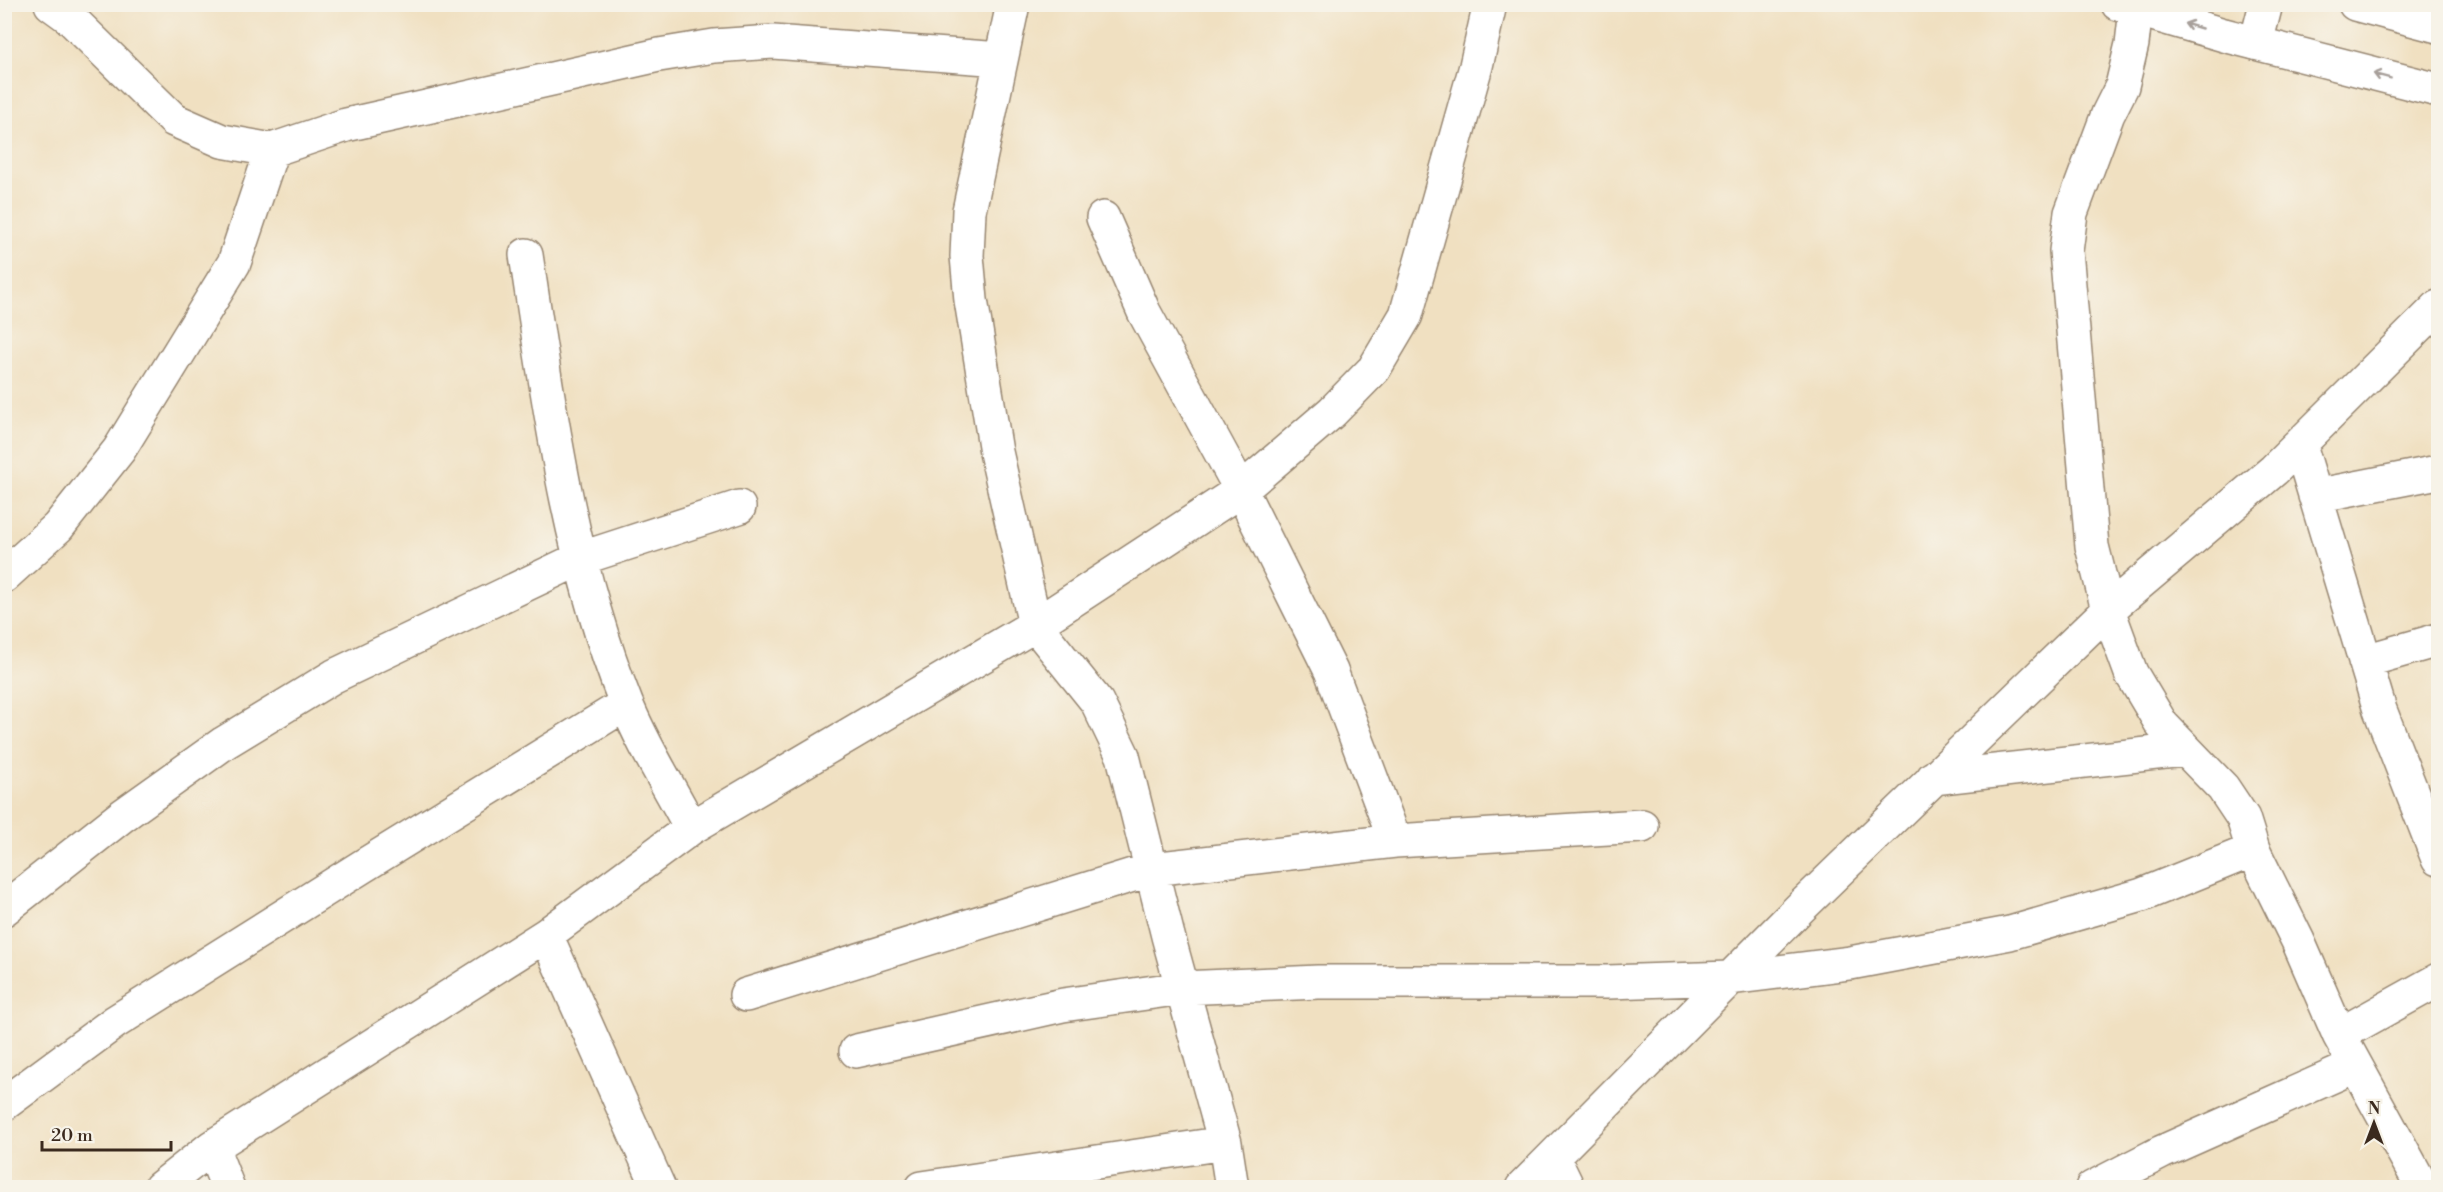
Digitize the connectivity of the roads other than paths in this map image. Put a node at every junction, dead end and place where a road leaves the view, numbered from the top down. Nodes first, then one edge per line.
1 (1013, 4) edge
2 (1490, 4) edge
3 (2266, 4) edge
4 (2355, 4) edge
5 (2127, 7) edge
6 (69, 8) edge
7 (2439, 26) edge
8 (2256, 43) junction
9 (1001, 59) junction
10 (2439, 90) edge
11 (272, 150) junction
12 (1103, 218) dead end
13 (526, 255) dead end
14 (2439, 307) edge
15 (2300, 445) junction
16 (2439, 472) edge
17 (1241, 490) junction
18 (2315, 496) junction
19 (739, 507) dead end
20 (579, 559) junction
21 (4, 576) edge
22 (2108, 610) junction
23 (1035, 625) junction
24 (2439, 640) edge
25 (2365, 662) junction
26 (626, 704) junction
27 (2183, 750) junction
28 (1933, 778) junction
29 (1642, 826) dead end
30 (691, 828) junction
31 (1395, 841) junction
32 (2253, 850) junction
33 (2439, 859) edge
34 (1152, 869) junction
35 (4, 909) edge
36 (546, 935) junction
37 (1730, 978) junction
38 (2439, 980) edge
39 (1182, 988) junction
40 (746, 995) dead end
41 (2339, 1035) junction
42 (856, 1051) dead end
43 (2355, 1066) junction
44 (4, 1104) edge
45 (1225, 1143) junction
46 (212, 1147) junction
47 (1553, 1157) junction
48 (160, 1188) edge
49 (228, 1188) edge
50 (659, 1188) edge
51 (922, 1188) edge
52 (1232, 1188) edge
53 (1522, 1188) edge
54 (1568, 1188) edge
55 (2092, 1188) edge
56 (2423, 1188) edge

1 - 9 street
2 - 17 street
3 - 8 street
4 - 7 street
8 -> 5 street
5 - 22 street
6 - 11 street
10 -> 8 street
9 - 11 street
9 - 23 street
11 - 21 street
12 - 17 street
13 - 20 street
14 - 15 street
15 - 18 street
15 - 22 street
16 - 18 street
17 - 23 street
17 - 31 street
18 - 25 street
19 - 20 street
20 - 26 street
20 - 35 street
22 - 27 street
22 - 28 street
23 - 30 street
23 - 34 street
24 - 25 street
25 - 33 street
26 - 30 street
26 - 44 street
27 - 28 street
27 - 32 street
28 - 37 street
29 - 31 street
30 - 36 street
31 - 34 street
32 - 37 street
32 - 41 street
34 - 39 street
34 - 40 street
36 - 46 street
36 - 50 street
37 - 39 street
37 - 47 street
38 - 41 street
39 - 42 street
39 - 45 street
41 - 43 street
43 - 55 street
43 - 56 street
45 - 51 street
45 - 52 street
46 - 48 street
46 - 49 street
47 - 53 street
47 - 54 street

